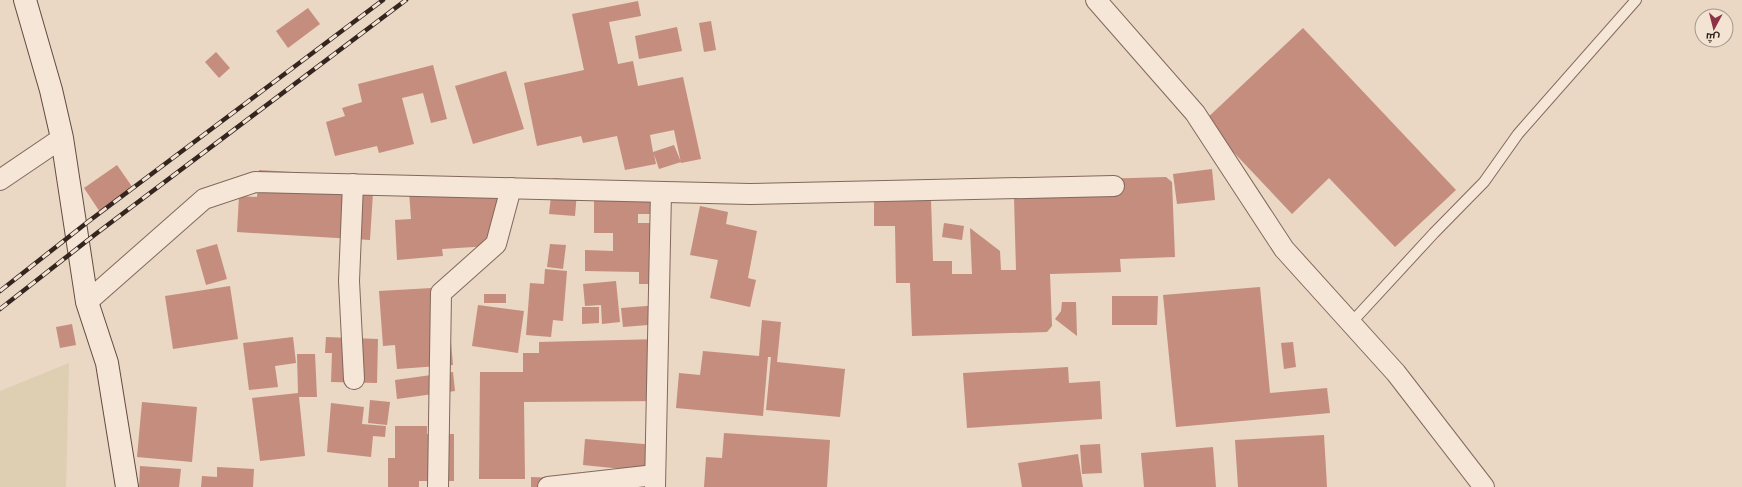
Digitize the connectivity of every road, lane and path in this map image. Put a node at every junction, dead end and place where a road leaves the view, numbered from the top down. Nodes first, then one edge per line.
1 (25, 0) edge
2 (1096, 0) edge
3 (1636, 0) edge
4 (62, 138) junction
5 (0, 180) edge
6 (353, 184) junction
7 (1114, 186) dead end
8 (511, 188) junction
9 (661, 192) junction
10 (87, 302) junction
11 (1351, 323) junction
12 (354, 379) dead end
13 (655, 481) edge
14 (127, 487) edge
15 (438, 487) edge
16 (548, 487) edge
17 (1484, 487) edge

1 - 4 main road
2 - 11 street
3 - 11 lane
4 - 5 street
4 - 10 main road
6 - 8 street
6 - 10 street
6 - 12 street
7 - 9 street
8 - 9 street
8 - 15 street
9 - 13 street
10 - 14 main road
11 - 17 street
13 - 16 street

